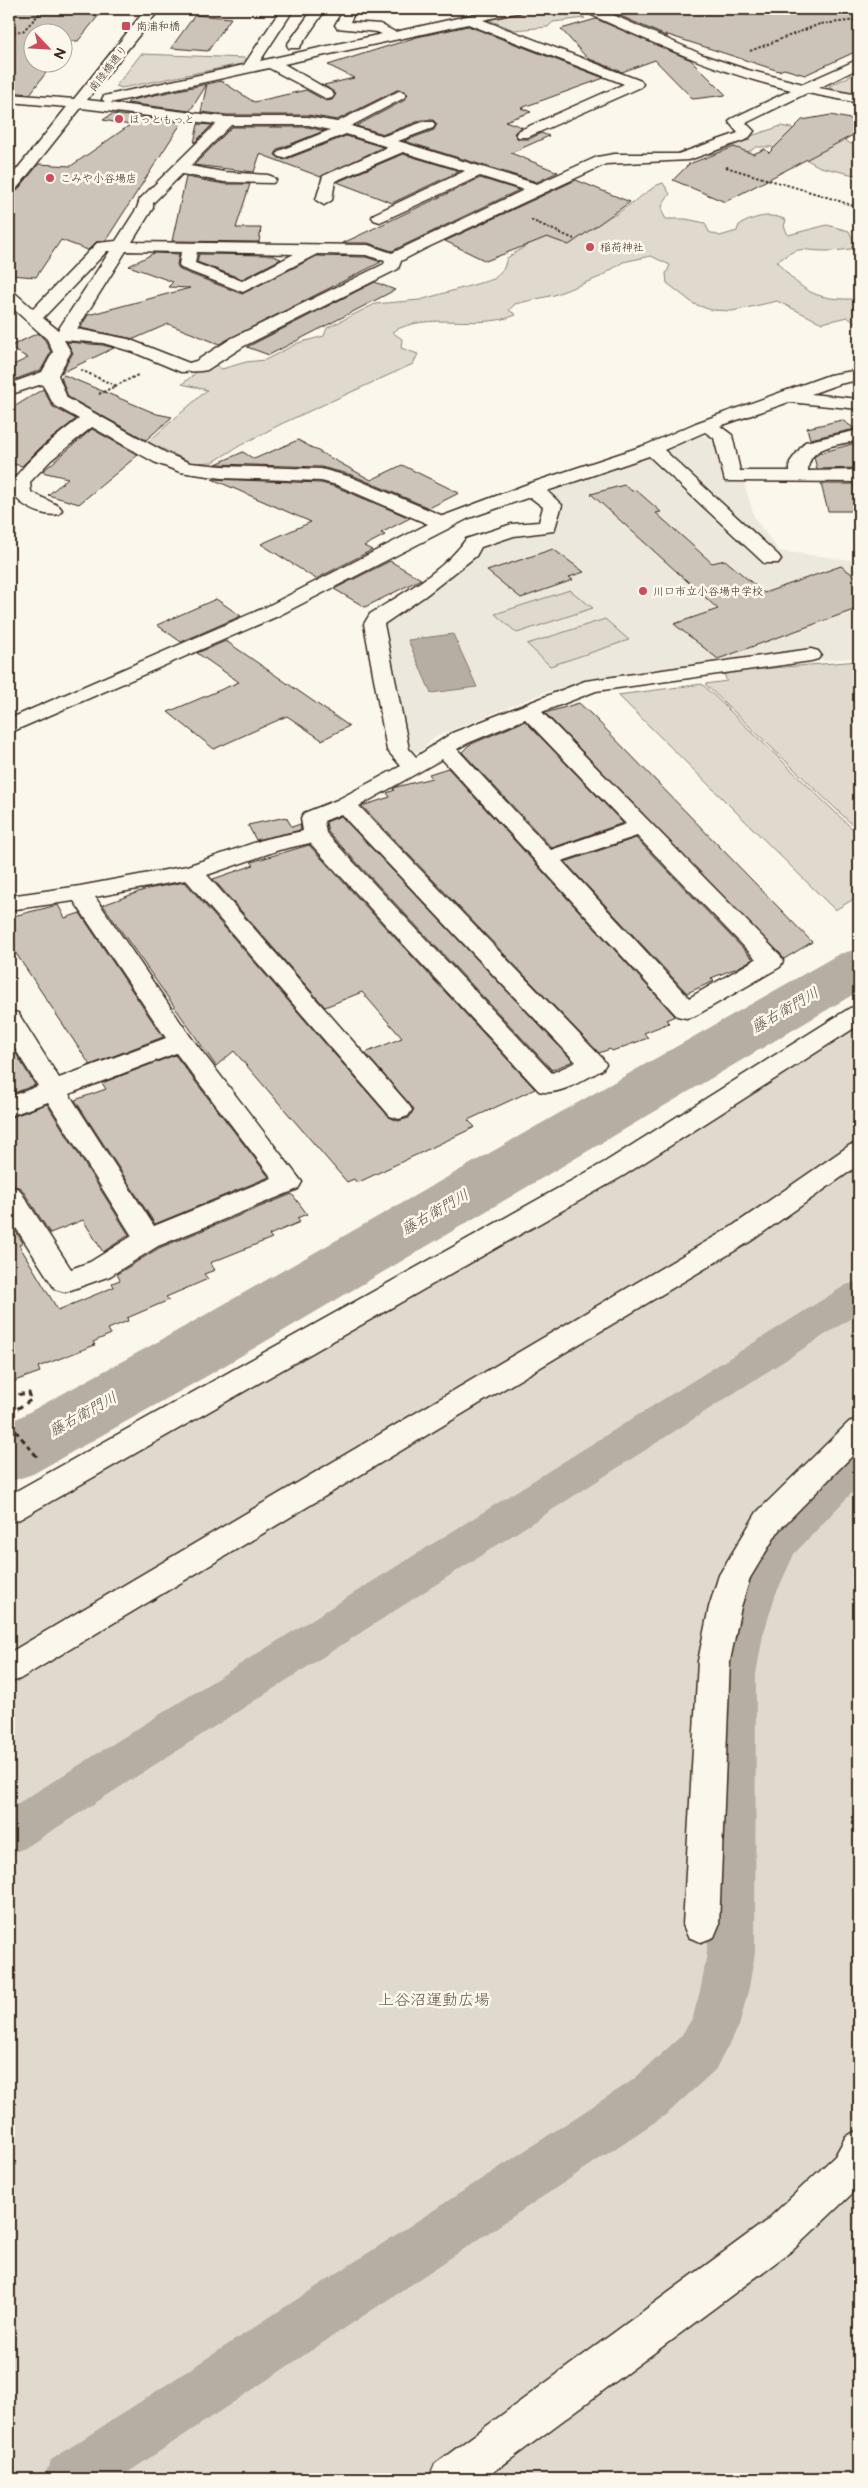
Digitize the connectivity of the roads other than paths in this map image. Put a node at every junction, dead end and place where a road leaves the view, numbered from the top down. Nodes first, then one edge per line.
1 (153, 9) edge
2 (287, 9) edge
3 (319, 9) edge
4 (340, 9) edge
5 (515, 9) edge
6 (590, 9) edge
7 (468, 19) junction
8 (396, 36) junction
9 (294, 45) dead end
10 (271, 63) junction
11 (859, 63) edge
12 (248, 69) junction
13 (803, 90) junction
14 (328, 95) dead end
15 (399, 95) dead end
16 (9, 98) edge
17 (362, 98) dead end
18 (859, 99) edge
19 (80, 103) junction
20 (383, 103) junction
21 (227, 121) junction
22 (428, 125) dead end
23 (342, 128) junction
24 (523, 134) dead end
25 (384, 141) junction
26 (401, 147) junction
27 (284, 154) dead end
28 (179, 169) junction
29 (478, 171) junction
30 (268, 180) dead end
31 (11, 183) edge
32 (538, 189) junction
33 (324, 200) dead end
34 (380, 218) dead end
35 (121, 246) junction
36 (190, 248) junction
37 (314, 249) junction
38 (393, 259) junction
39 (81, 271) junction
40 (104, 272) junction
41 (9, 298) edge
42 (34, 318) junction
43 (60, 335) junction
44 (50, 373) junction
45 (859, 375) edge
46 (9, 390) edge
47 (787, 396) junction
48 (859, 404) edge
49 (91, 419) junction
50 (706, 426) junction
51 (857, 435) dead end
52 (652, 449) junction
53 (799, 476) junction
54 (859, 476) edge
55 (532, 489) junction
56 (52, 510) dead end
57 (444, 524) junction
58 (771, 559) dead end
59 (811, 655) dead end
60 (528, 710) junction
61 (9, 727) edge
62 (444, 748) junction
63 (414, 768) junction
64 (345, 805) junction
65 (641, 827) junction
66 (315, 835) junction
67 (546, 859) junction
68 (192, 872) junction
69 (80, 893) junction
70 (9, 903) edge
71 (859, 1014) edge
72 (9, 1020) edge
73 (181, 1042) junction
74 (55, 1090) junction
75 (9, 1107) edge
76 (398, 1110) dead end
77 (859, 1152) edge
78 (9, 1196) edge
79 (148, 1239) junction
80 (859, 1430) edge
81 (9, 1510) edge
82 (9, 1669) edge
83 (701, 1925) dead end
84 (859, 2149) edge
85 (450, 2479) edge

1 - 19 street, 南陸橋通り
2 - 12 street
3 - 9 street
4 - 8 street
5 - 7 street
6 - 13 street
7 - 8 street
7 - 24 street
8 - 10 street
10 - 12 street
10 - 14 street
11 - 13 street
12 - 19 street
13 - 18 street
13 - 32 street
15 - 20 street
16 - 19 street
17 - 20 street
19 - 21 street
19 - 31 street, 南陸橋通り
20 - 23 street
21 - 23 street
21 - 28 street
22 - 25 street
23 - 25 street
23 - 27 street
25 - 26 street
26 - 29 street
26 - 33 street
28 - 30 street
28 - 35 street
29 - 32 street
29 - 34 street
32 - 38 street
35 - 36 street
35 - 39 street
35 - 40 street
36 - 37 street
36 - 37 street
37 - 38 street
38 - 43 street
39 - 40 street
39 - 42 street
40 - 43 street
41 - 42 street
42 - 43 street
43 - 44 street
44 - 46 street
44 - 49 street
45 - 47 street
47 - 48 street
47 - 50 street
49 - 56 street
49 - 57 street
50 - 52 street
50 - 53 street
51 - 53 street
52 - 55 street
52 - 58 street
53 - 54 street
55 - 57 street
55 - 63 street
57 - 61 street
59 - 60 street
60 - 62 street
60 - 65 street
62 - 63 street
62 - 67 street
63 - 64 street
64 - 66 street
64 - 66 street
65 - 67 street
65 - 67 street
66 - 68 street
68 - 69 street
68 - 76 street
69 - 70 street
69 - 73 street
71 - 81 street
72 - 74 street
73 - 74 street
73 - 79 street
74 - 75 street
74 - 79 street
77 - 82 street
78 - 79 street
80 - 83 street
84 - 85 street

